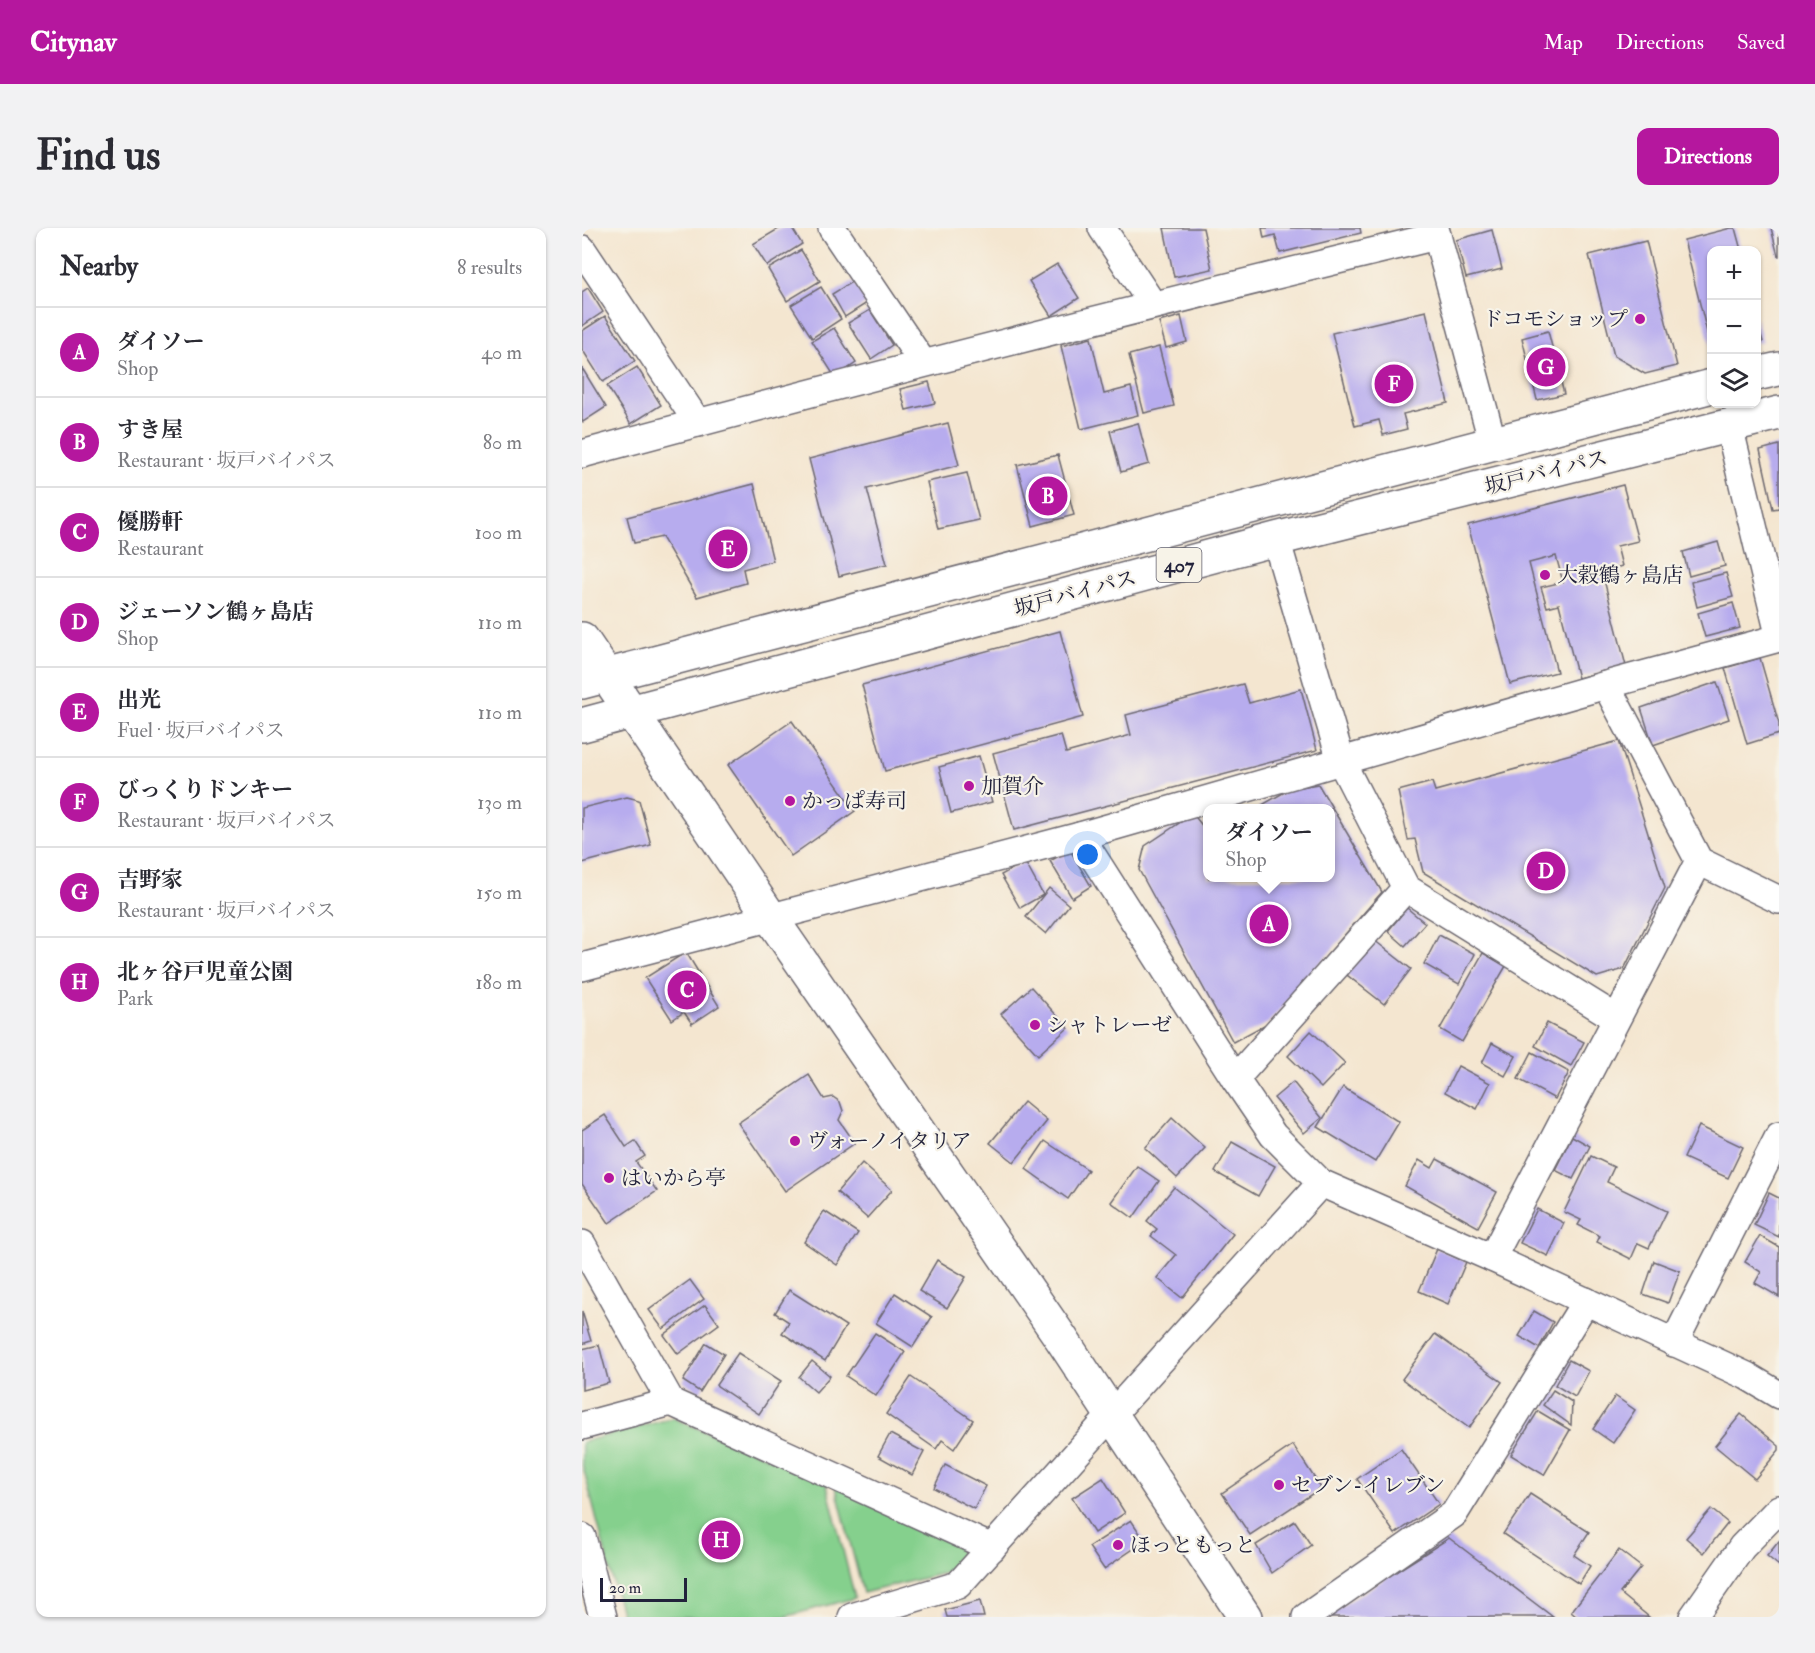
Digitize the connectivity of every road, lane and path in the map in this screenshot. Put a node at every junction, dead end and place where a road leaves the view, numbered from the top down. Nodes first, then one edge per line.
1 (832, 228) edge
2 (1102, 228) edge
3 (1436, 232) edge
4 (582, 249) edge
5 (1153, 304) junction
6 (923, 363) junction
7 (1779, 369) edge
8 (1761, 373) edge
9 (1707, 387) edge
10 (1779, 413) edge
11 (698, 423) junction
12 (1729, 426) junction
13 (1492, 444) junction
14 (582, 454) edge
15 (1276, 538) junction
16 (1779, 636) edge
17 (582, 639) edge
18 (594, 679) edge
19 (1606, 686) junction
20 (631, 712) junction
21 (582, 724) edge
22 (1341, 761) junction
23 (1080, 836) junction
24 (1699, 861) junction
25 (1406, 888) junction
26 (1779, 900) edge
27 (771, 918) junction
28 (582, 967) edge
29 (1616, 1018) junction
30 (1235, 1079) junction
31 (1779, 1136) edge
32 (1321, 1183) junction
33 (582, 1244) edge
34 (1492, 1258) junction
35 (1586, 1301) junction
36 (1674, 1343) junction
37 (1779, 1395) edge
38 (671, 1402) junction
39 (1112, 1415) junction
40 (582, 1426) edge
41 (1779, 1509) edge
42 (582, 1537) edge
43 (992, 1548) junction
44 (603, 1617) edge
45 (852, 1617) edge
46 (1245, 1617) edge
47 (1306, 1617) edge
48 (1693, 1617) edge

1 - 6 street
2 - 5 street
3 - 5 street
3 - 13 street
4 - 11 street
5 - 6 street
6 - 11 street
7 - 8 main road
9 - 13 main road, 坂戸バイパス / 407
10 - 12 main road, 坂戸バイパス / 407
11 - 14 street
12 - 15 main road, 坂戸バイパス / 407
12 - 16 street
13 - 18 main road, 坂戸バイパス / 407
15 - 20 main road, 坂戸バイパス / 407
15 - 22 street
16 - 19 street
17 - 18 main road
18 - 20 main road
19 - 22 street
19 - 24 street
20 - 21 main road, 坂戸バイパス / 407
20 - 27 main road
22 - 23 street
22 - 25 street
23 - 27 street
23 - 30 street
24 - 26 street
24 - 29 street
25 - 29 street
25 - 30 street
27 - 28 street
27 - 39 main road
29 - 34 street
30 - 32 street
31 - 36 street
32 - 34 street
32 - 39 street
33 - 38 street
34 - 35 street
35 - 36 street
35 - 47 street
36 - 37 street
38 - 40 street
38 - 43 street
39 - 43 street
39 - 46 main road
41 - 48 street
42 - 44 street
43 - 45 street

